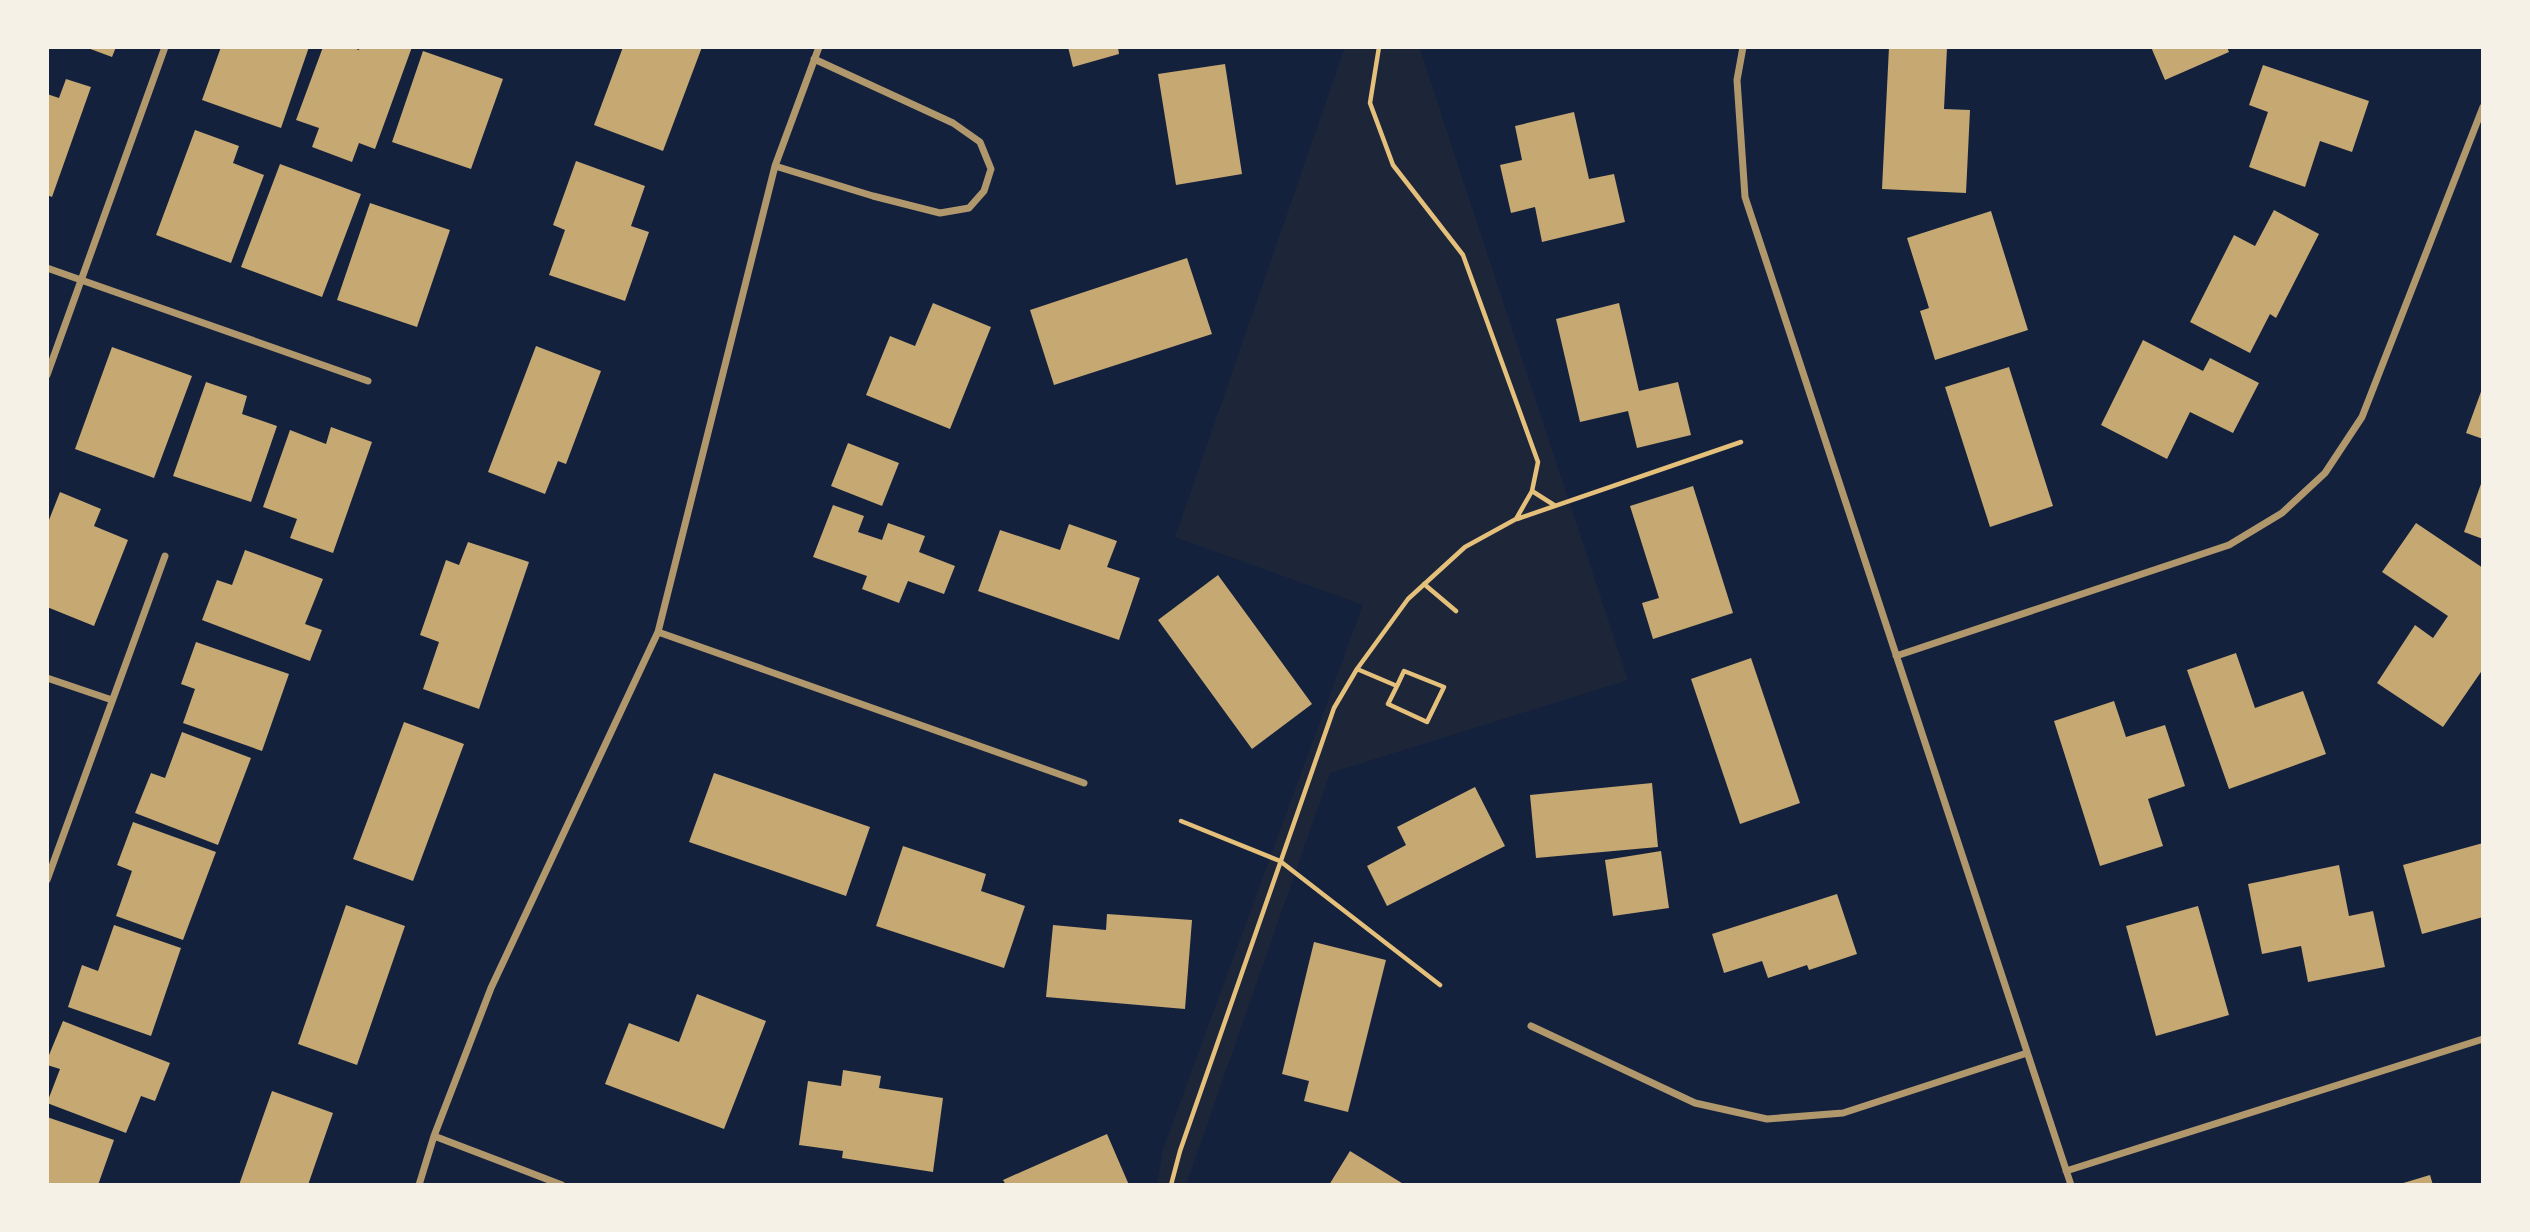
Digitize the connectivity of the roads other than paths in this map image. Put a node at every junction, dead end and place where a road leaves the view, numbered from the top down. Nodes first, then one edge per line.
1 (165, 47) edge
2 (819, 47) edge
3 (1743, 47) edge
4 (814, 59) junction
5 (2483, 107) edge
6 (775, 166) junction
7 (47, 268) edge
8 (81, 281) junction
9 (47, 375) edge
10 (368, 381) dead end
11 (165, 556) dead end
12 (658, 632) junction
13 (1896, 656) junction
14 (47, 678) edge
15 (112, 700) junction
16 (1084, 783) dead end
17 (47, 880) edge
18 (1531, 1026) dead end
19 (2483, 1039) edge
20 (2027, 1053) junction
21 (434, 1136) junction
22 (2066, 1171) junction
23 (419, 1185) edge
24 (562, 1185) edge
25 (2071, 1185) edge

1 - 8 street
2 - 4 street
3 - 13 street
4 - 6 street
4 - 6 street
5 - 13 street
6 - 12 street
7 - 8 street
8 - 9 street
8 - 10 street
11 - 15 street
12 - 16 street
12 - 21 street
13 - 20 street
14 - 15 street
15 - 17 street
18 - 20 street
19 - 22 street
20 - 22 street
21 - 23 street
21 - 24 street
22 - 25 street

